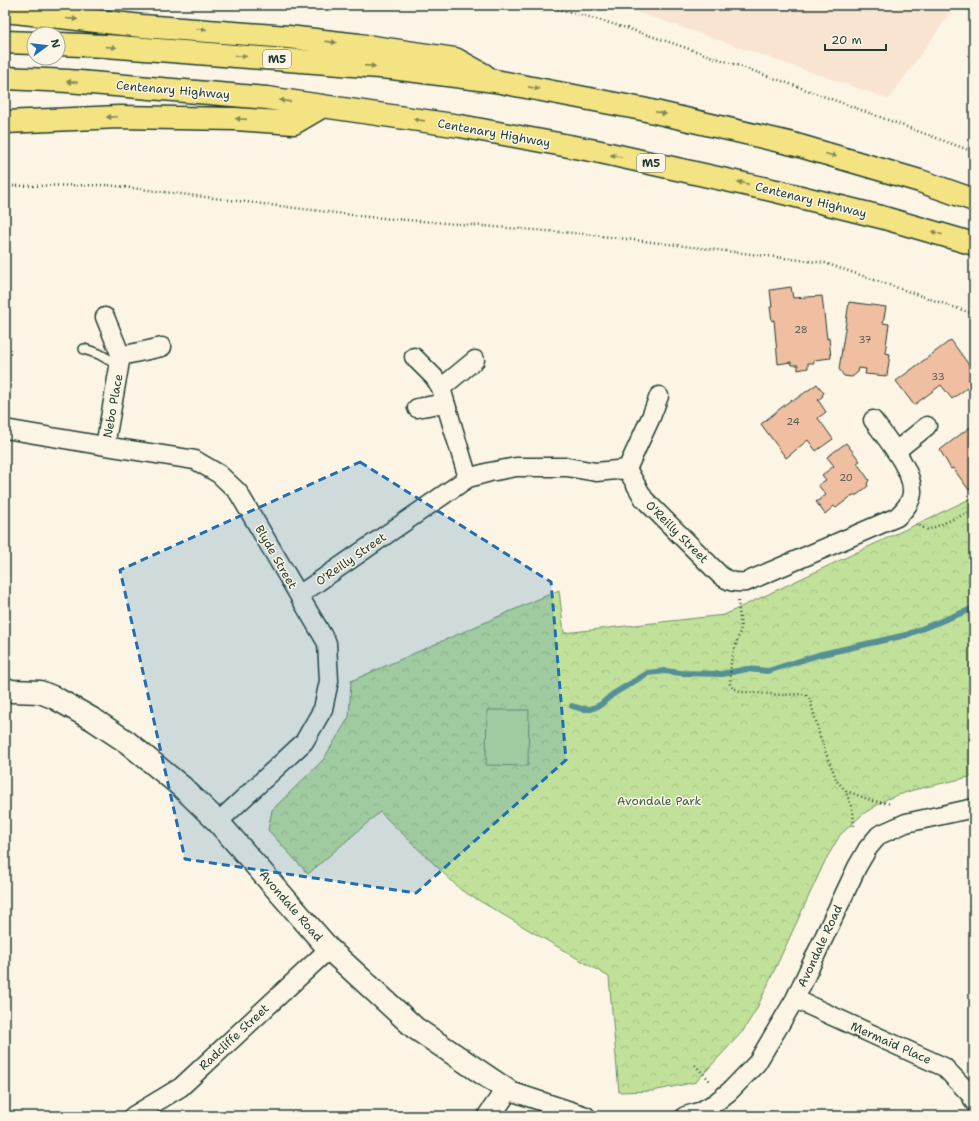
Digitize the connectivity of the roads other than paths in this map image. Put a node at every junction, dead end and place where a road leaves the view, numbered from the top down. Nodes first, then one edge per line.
1 (5, 11) edge
2 (5, 42) edge
3 (26, 43) edge
4 (66, 44) edge
5 (5, 78) edge
6 (495, 81) junction
7 (323, 106) junction
8 (5, 122) edge
9 (974, 200) edge
10 (974, 244) edge
11 (105, 317) dead end
12 (162, 346) dead end
13 (84, 349) dead end
14 (414, 357) dead end
15 (474, 360) dead end
16 (121, 361) junction
17 (443, 395) junction
18 (659, 396) dead end
19 (417, 408) dead end
20 (873, 420) dead end
21 (927, 426) dead end
22 (5, 429) edge
23 (105, 446) junction
24 (896, 451) junction
25 (627, 469) junction
26 (468, 478) junction
27 (299, 595) junction
28 (5, 689) edge
29 (974, 808) edge
30 (218, 822) junction
31 (329, 949) junction
32 (795, 999) junction
33 (507, 1090) junction
34 (974, 1102) edge
35 (695, 1115) edge
36 (133, 1116) edge
37 (488, 1116) edge
38 (586, 1116) edge

1 -> 6 highway
2 - 3 highway
4 -> 6 highway, M5
7 -> 5 highway, Centenary Highway / M5
6 -> 9 highway, M5
7 -> 8 highway
10 -> 7 highway, Centenary Highway / M5
11 - 16 street
12 - 16 street
13 - 16 lane, Nebo Place
14 - 17 street
15 - 17 street
16 - 23 street, Nebo Place
17 - 19 street
17 - 26 street
18 - 25 street
20 - 24 street
21 - 24 street
22 - 23 street, Blyde Street
23 - 27 street, Blyde Street
24 - 25 street, O'Reilly Street
25 - 26 street, O'Reilly Street
26 - 27 street, O'Reilly Street
27 - 30 street, Blyde Street
28 - 30 street, Avondale Road
29 - 32 street, Avondale Road
30 - 31 street, Avondale Road
31 - 33 street, Avondale Road
31 - 36 street, Radcliffe Street
32 - 34 street, Mermaid Place
32 - 35 street, Avondale Road
33 - 37 street
33 - 38 street, Avondale Road

